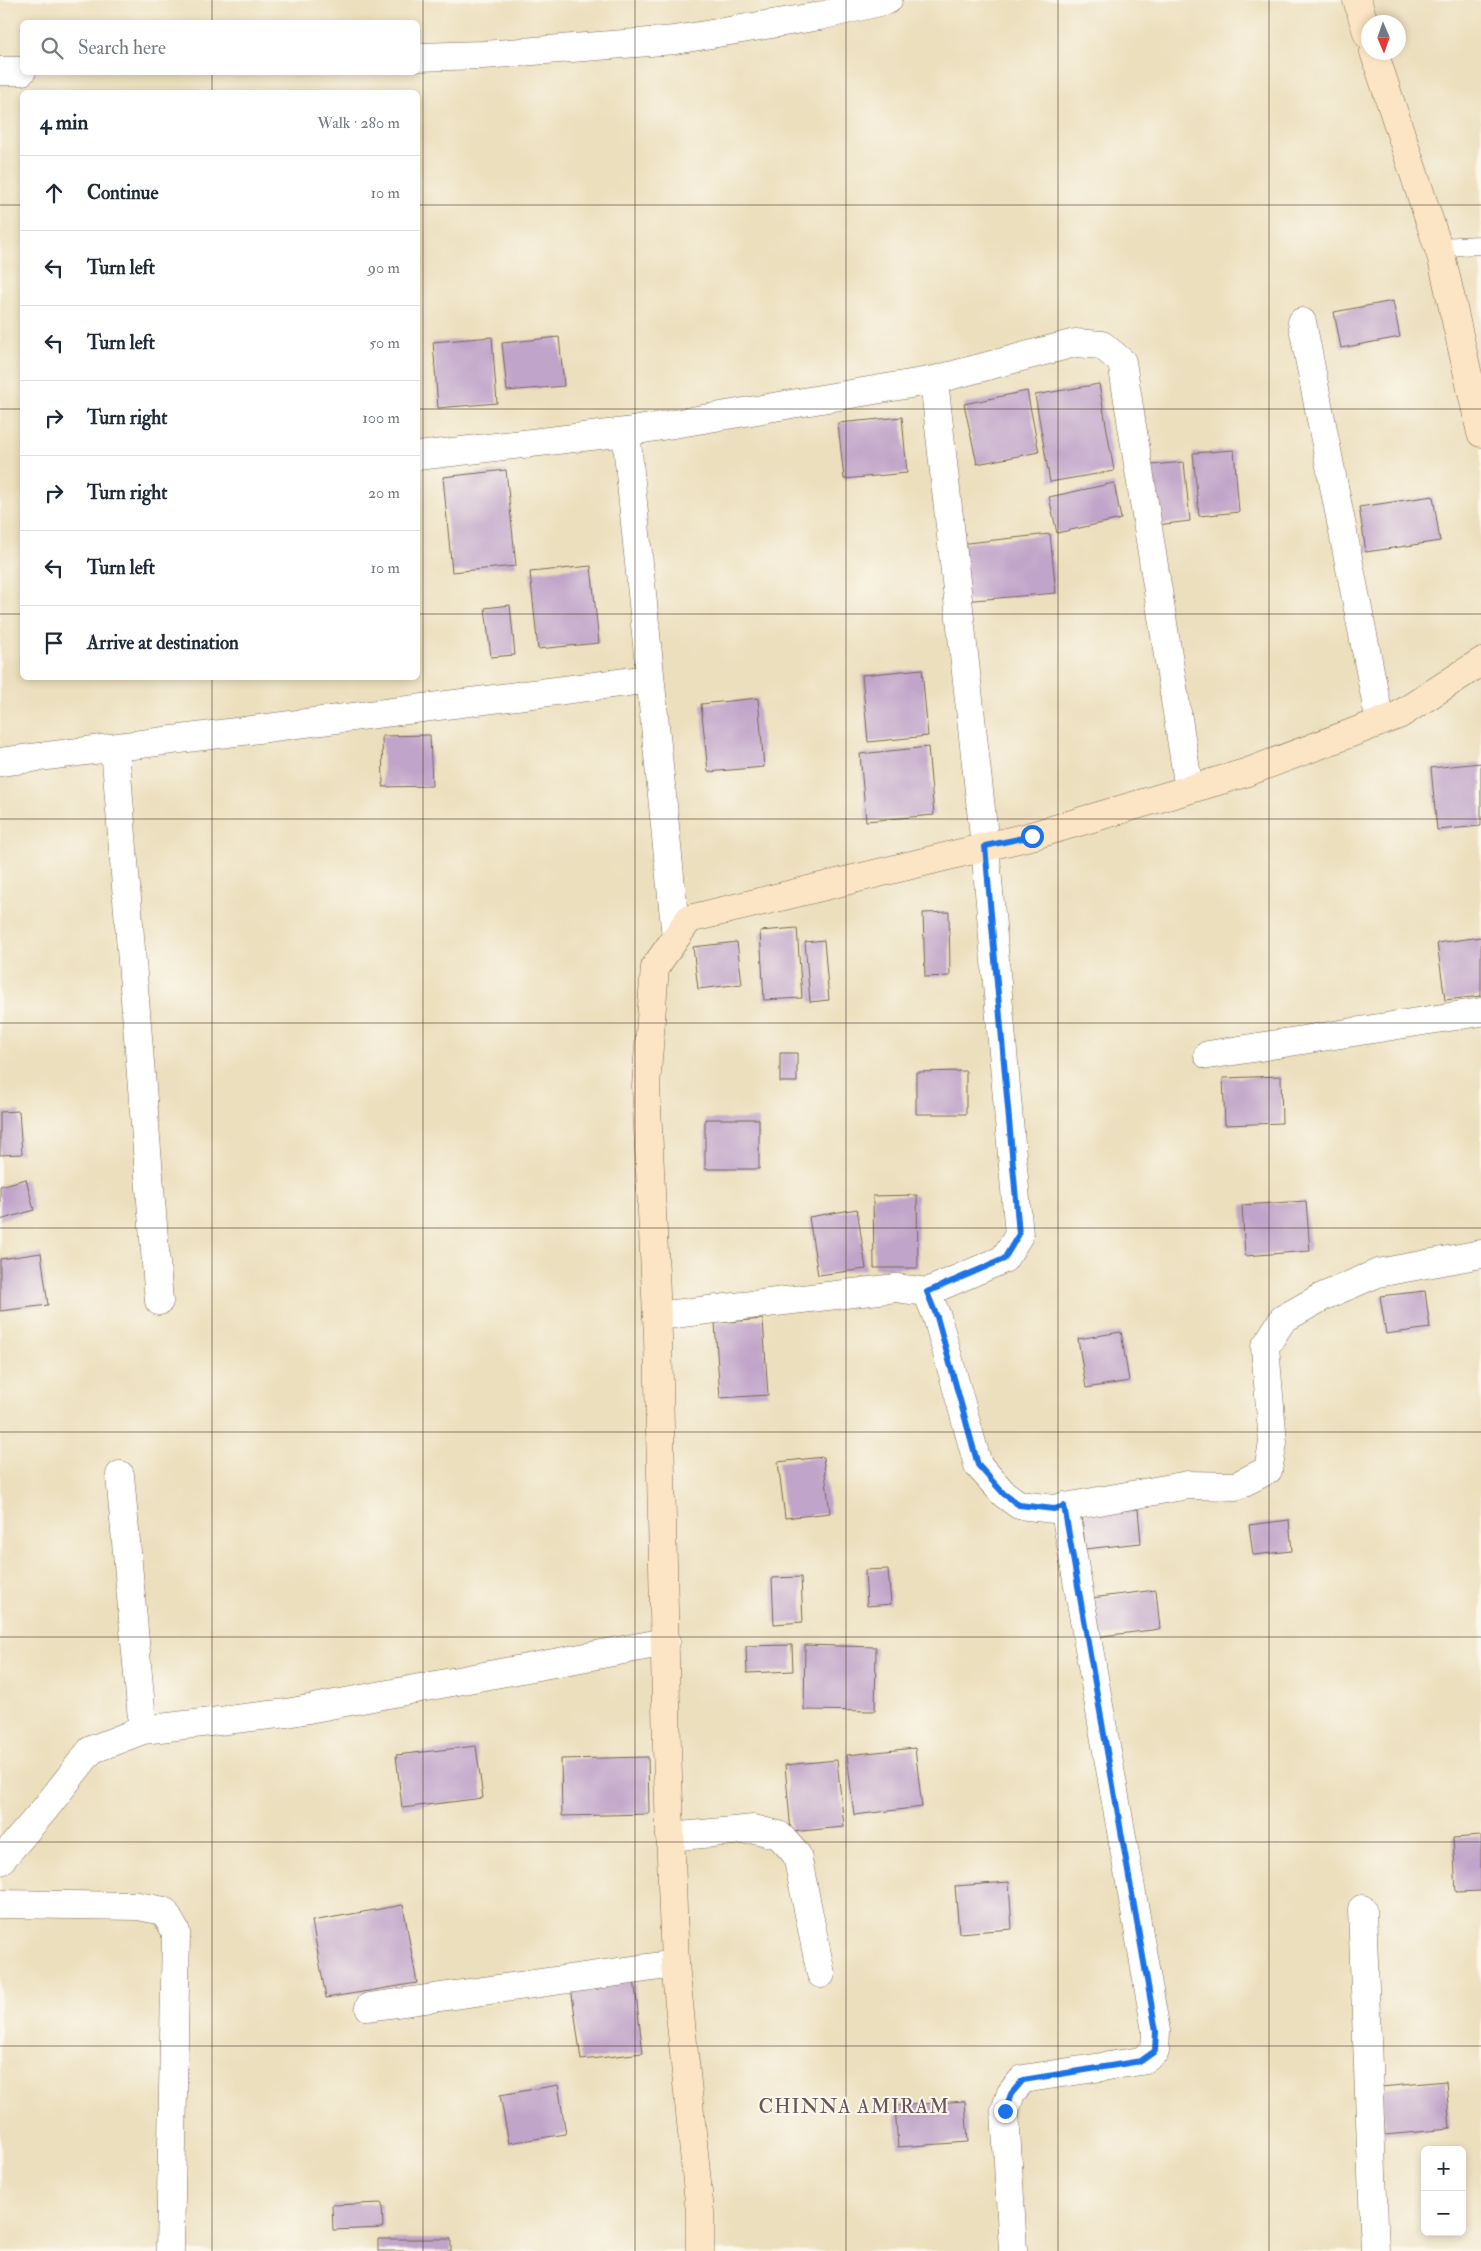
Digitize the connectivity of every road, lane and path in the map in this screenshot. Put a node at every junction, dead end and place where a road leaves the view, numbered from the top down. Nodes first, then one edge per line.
1 (888, 0) edge
2 (1357, 0) edge
3 (1362, 15) edge
4 (420, 57) edge
5 (1377, 60) edge
6 (0, 71) edge
7 (20, 71) edge
8 (1481, 246) edge
9 (1438, 247) junction
10 (1302, 322) dead end
11 (934, 380) junction
12 (626, 432) junction
13 (1481, 433) edge
14 (420, 456) edge
15 (1481, 662) edge
16 (650, 679) junction
17 (1380, 722) junction
18 (115, 748) junction
19 (0, 762) edge
20 (1188, 789) junction
21 (985, 846) junction
22 (676, 937) junction
23 (1481, 1012) edge
24 (1208, 1055) dead end
25 (1481, 1254) edge
26 (927, 1292) junction
27 (159, 1302) dead end
28 (657, 1316) junction
29 (120, 1475) dead end
30 (1064, 1506) junction
31 (666, 1642) junction
32 (143, 1730) junction
33 (670, 1837) junction
34 (0, 1861) edge
35 (0, 1904) edge
36 (1362, 1909) dead end
37 (675, 1964) junction
38 (821, 1974) dead end
39 (369, 2008) dead end
40 (170, 2251) edge
41 (700, 2251) edge
42 (1013, 2251) edge
43 (1376, 2251) edge

1 - 4 street
2 - 3 main road
5 - 9 main road
6 - 7 street
8 - 9 lane
9 - 13 main road
10 - 17 street
11 - 12 street
11 - 20 street
11 - 21 street
12 - 14 street
12 - 16 street
15 - 17 main road
16 - 18 street
16 - 22 street
17 - 20 main road
18 - 19 street
18 - 27 street
20 - 21 main road
21 - 22 main road
21 - 26 street
22 - 28 main road
23 - 24 street
25 - 30 street
26 - 28 street
26 - 30 street
28 - 31 main road
29 - 32 street
30 - 42 street
31 - 32 street
31 - 33 main road
32 - 34 street
33 - 37 main road
33 - 38 street
35 - 40 street
36 - 43 street
37 - 39 street
37 - 41 main road

